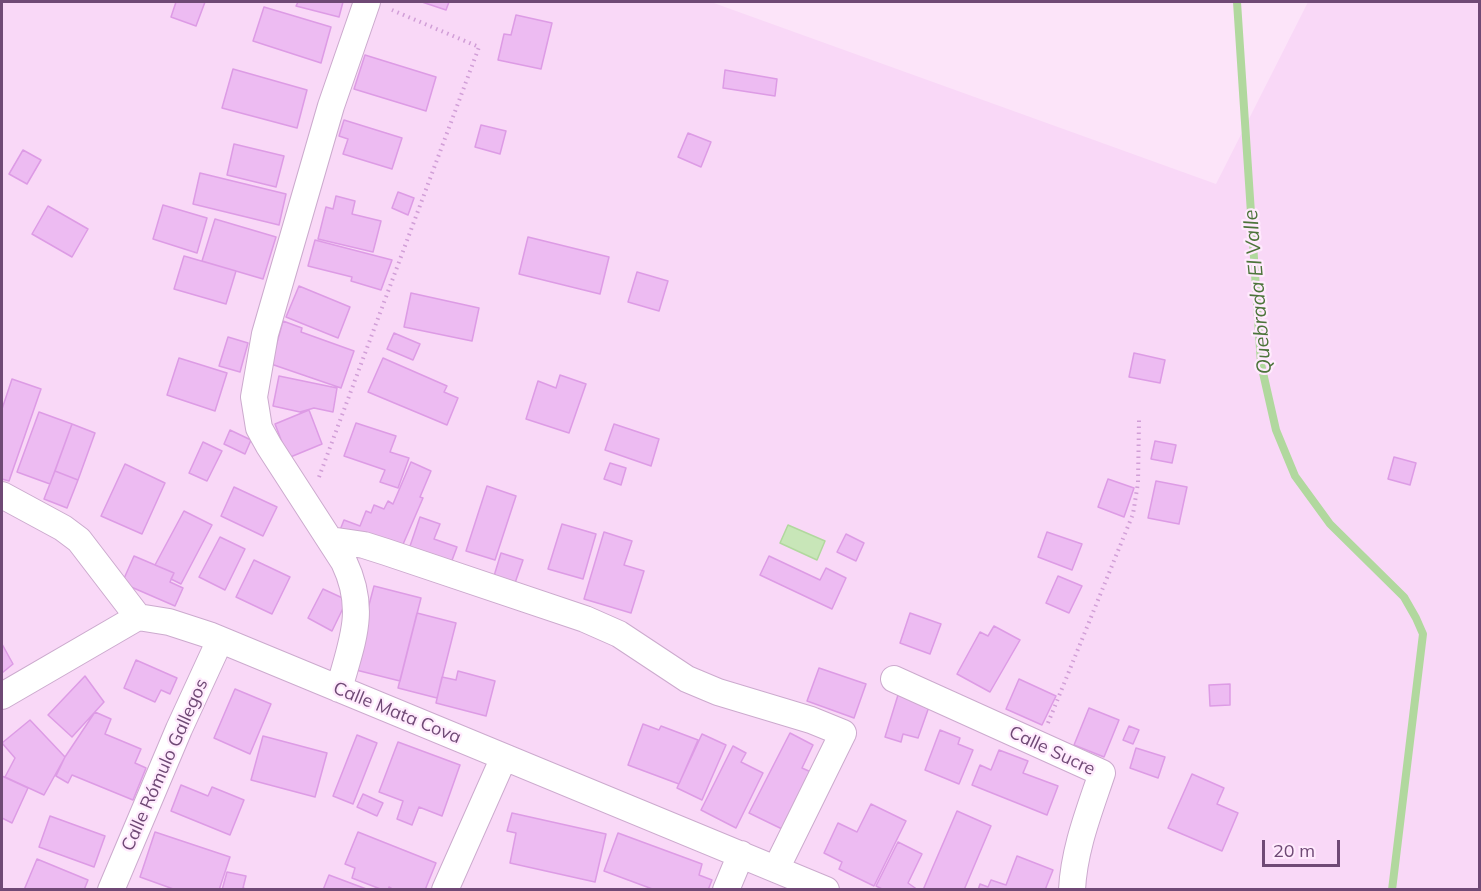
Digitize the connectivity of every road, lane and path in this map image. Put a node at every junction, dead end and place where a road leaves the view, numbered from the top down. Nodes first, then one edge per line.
1 (375, 4) edge
2 (1139, 420) dead end
3 (2, 495) edge
4 (308, 507) junction
5 (330, 540) junction
6 (138, 617) junction
7 (220, 640) junction
8 (894, 679) dead end
9 (339, 689) junction
10 (2, 696) edge
11 (1040, 745) junction
12 (504, 757) junction
13 (741, 854) junction
14 (776, 869) junction
15 (111, 890) edge
16 (445, 890) edge
17 (726, 890) edge
18 (826, 890) edge
19 (1072, 890) edge

1 - 4 street
1 - 4 path
2 - 11 path
3 - 6 street
4 - 5 street
5 - 9 street
5 - 14 street
6 - 7 street, Calle Mata Cova
6 - 10 street
7 - 9 street, Calle Mata Cova
7 - 15 street, Calle Rómulo Gallegos
8 - 11 street, Calle Sucre
9 - 12 street, Calle Mata Cova
11 - 19 street, Calle Sucre
12 - 13 street, Calle Mata Cova
12 - 16 street
13 - 14 street, Calle Mata Cova
13 - 17 street
14 - 18 street, Calle Mata Cova

